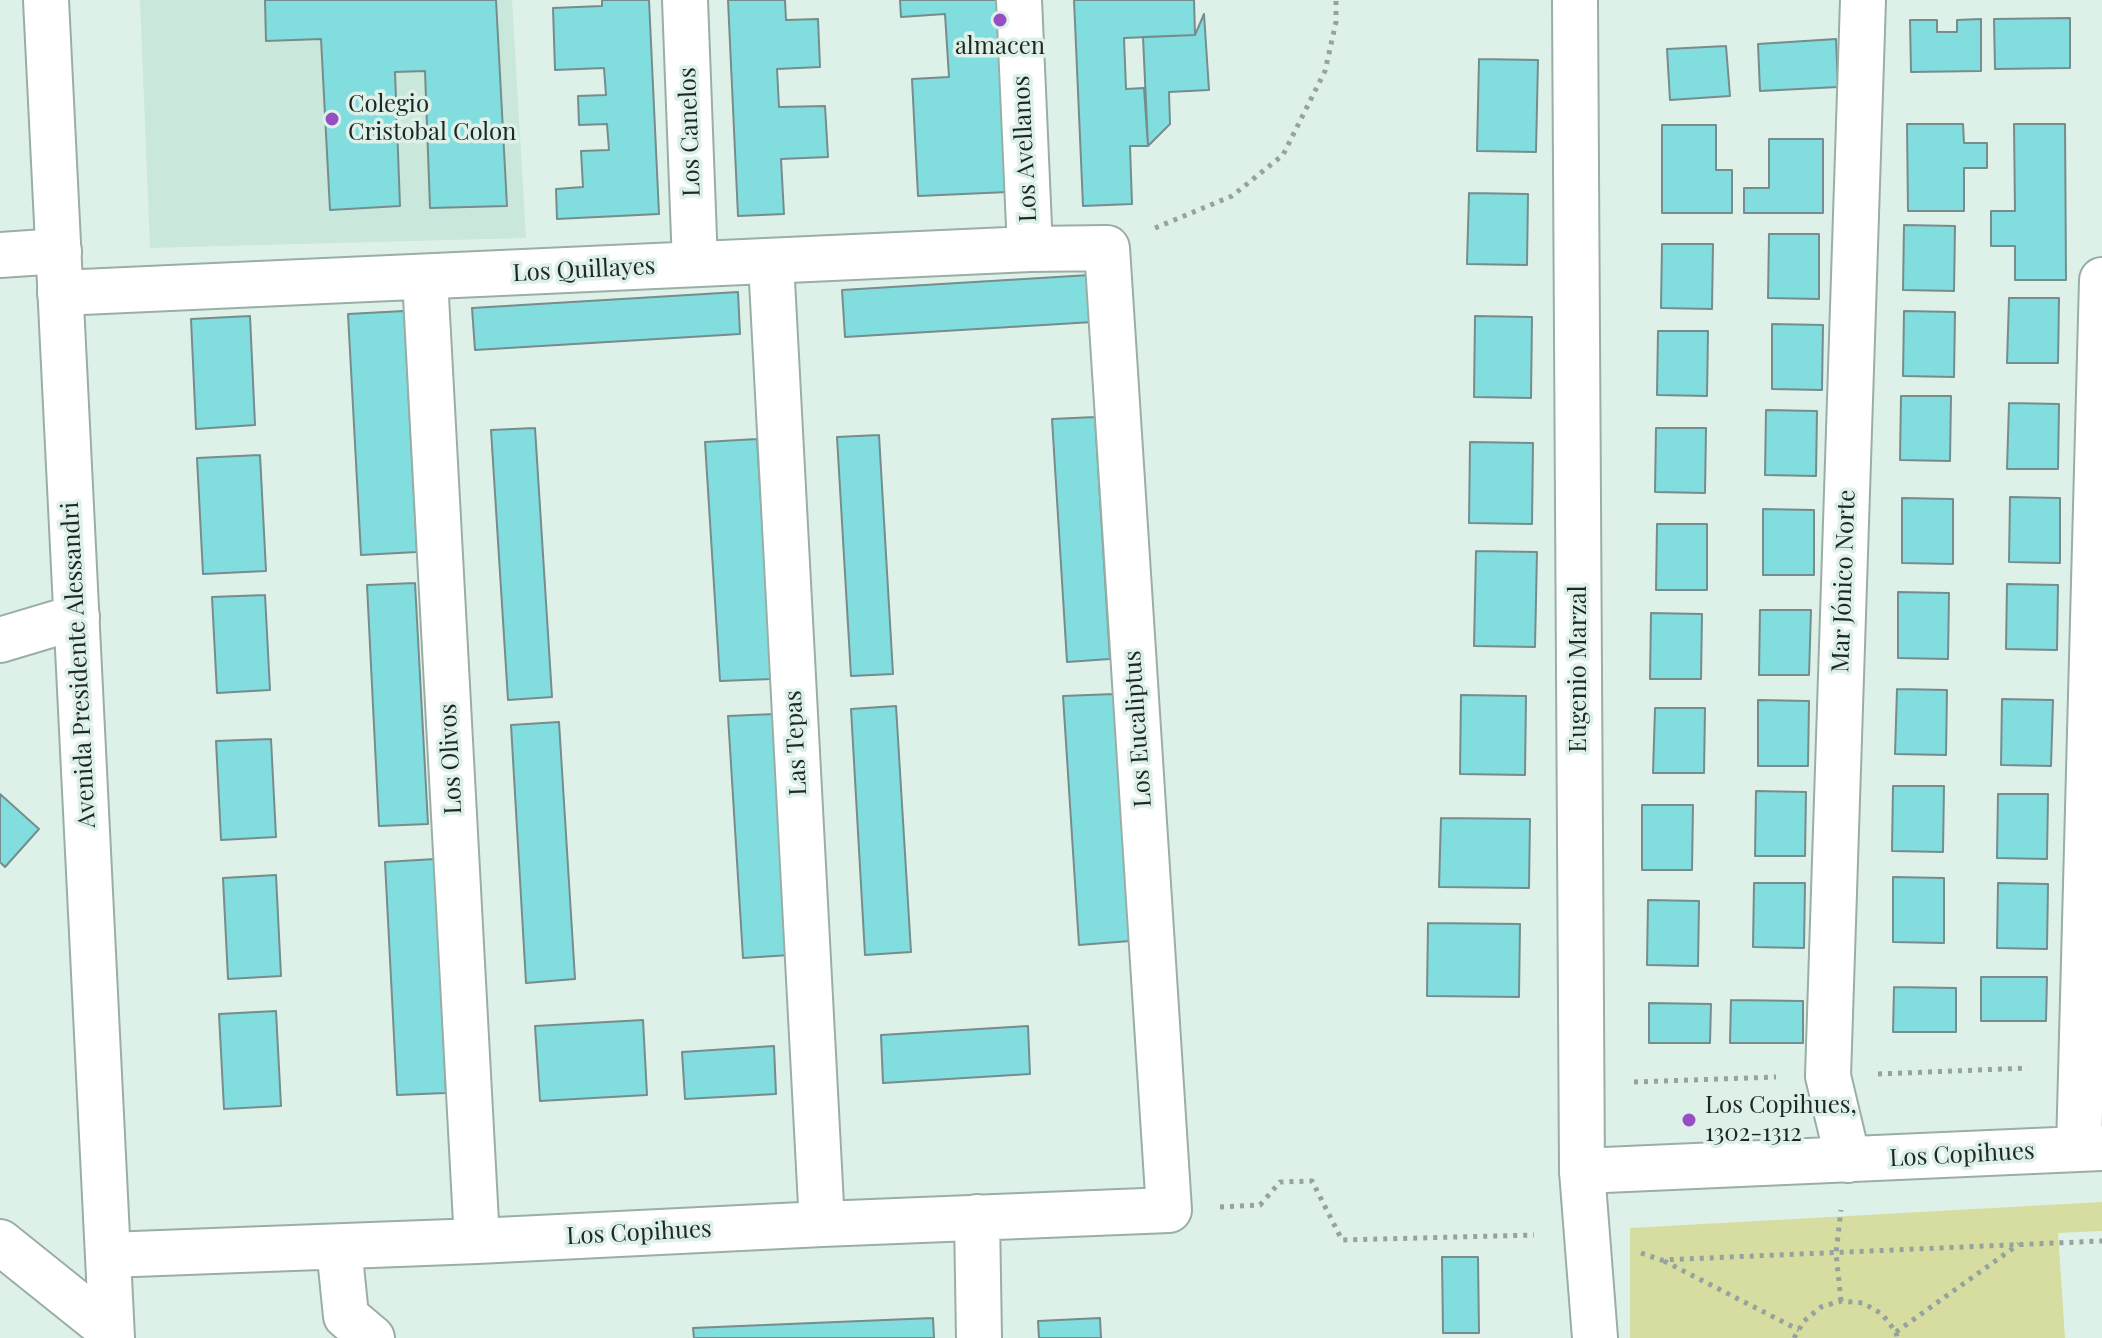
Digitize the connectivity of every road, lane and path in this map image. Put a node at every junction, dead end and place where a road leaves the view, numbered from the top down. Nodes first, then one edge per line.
1 (46, 0) edge
2 (685, 0) edge
3 (1019, 0) edge
4 (1336, 0) edge
5 (1575, 0) edge
6 (1863, 0) edge
7 (1107, 248) junction
8 (1030, 249) junction
9 (0, 255) edge
10 (771, 262) junction
11 (695, 264) junction
12 (60, 272) junction
13 (425, 278) junction
14 (2102, 280) edge
15 (77, 617) junction
16 (0, 640) edge
17 (2091, 1149) edge
18 (1848, 1160) junction
19 (1582, 1171) junction
20 (1169, 1210) joint
21 (977, 1217) junction
22 (822, 1224) junction
23 (477, 1241) junction
24 (0, 1242) edge
25 (2019, 1244) dead end
26 (339, 1247) junction
27 (108, 1255) junction
28 (1661, 1260) dead end
29 (1841, 1301) junction
30 (1799, 1330) junction
31 (112, 1334) edge
32 (1896, 1335) edge
33 (372, 1338) edge
34 (979, 1338) edge
35 (1595, 1338) edge
36 (1794, 1338) edge

1 - 12 street, Avenida Presidente Alessandri
2 - 11 street, Los Canelos
3 - 8 street, Los Avellanos
4 - 7 path
5 - 19 street, Eugenio Marzal
6 - 18 street, Mar Jónico Norte
7 - 8 street, Los Quillayes
7 - 20 street, Los Eucaliptus
8 - 10 street, Los Quillayes
9 - 12 street, Los Quillayes
10 - 11 street, Los Quillayes
10 - 22 street, Las Tepas
11 - 13 street, Los Quillayes
12 - 13 street, Los Quillayes
12 - 15 street, Avenida Presidente Alessandri
13 - 23 street, Los Olivos
14 - 17 street
15 - 16 street
15 - 27 street, Avenida Presidente Alessandri
17 - 18 street, Los Copihues
18 - 19 street, Los Copihues
18 - 29 path
19 - 35 street, Eugenio Marzal
20 - 21 street, Los Copihues
21 - 22 street, Los Copihues
21 - 34 street
22 - 23 street, Los Copihues
23 - 26 street, Los Copihues
24 - 31 street
25 - 32 path
26 - 27 street, Los Copihues
26 - 33 street
27 - 31 street, Avenida Presidente Alessandri
28 - 30 path
29 - 30 path
29 - 32 path
30 - 36 path

